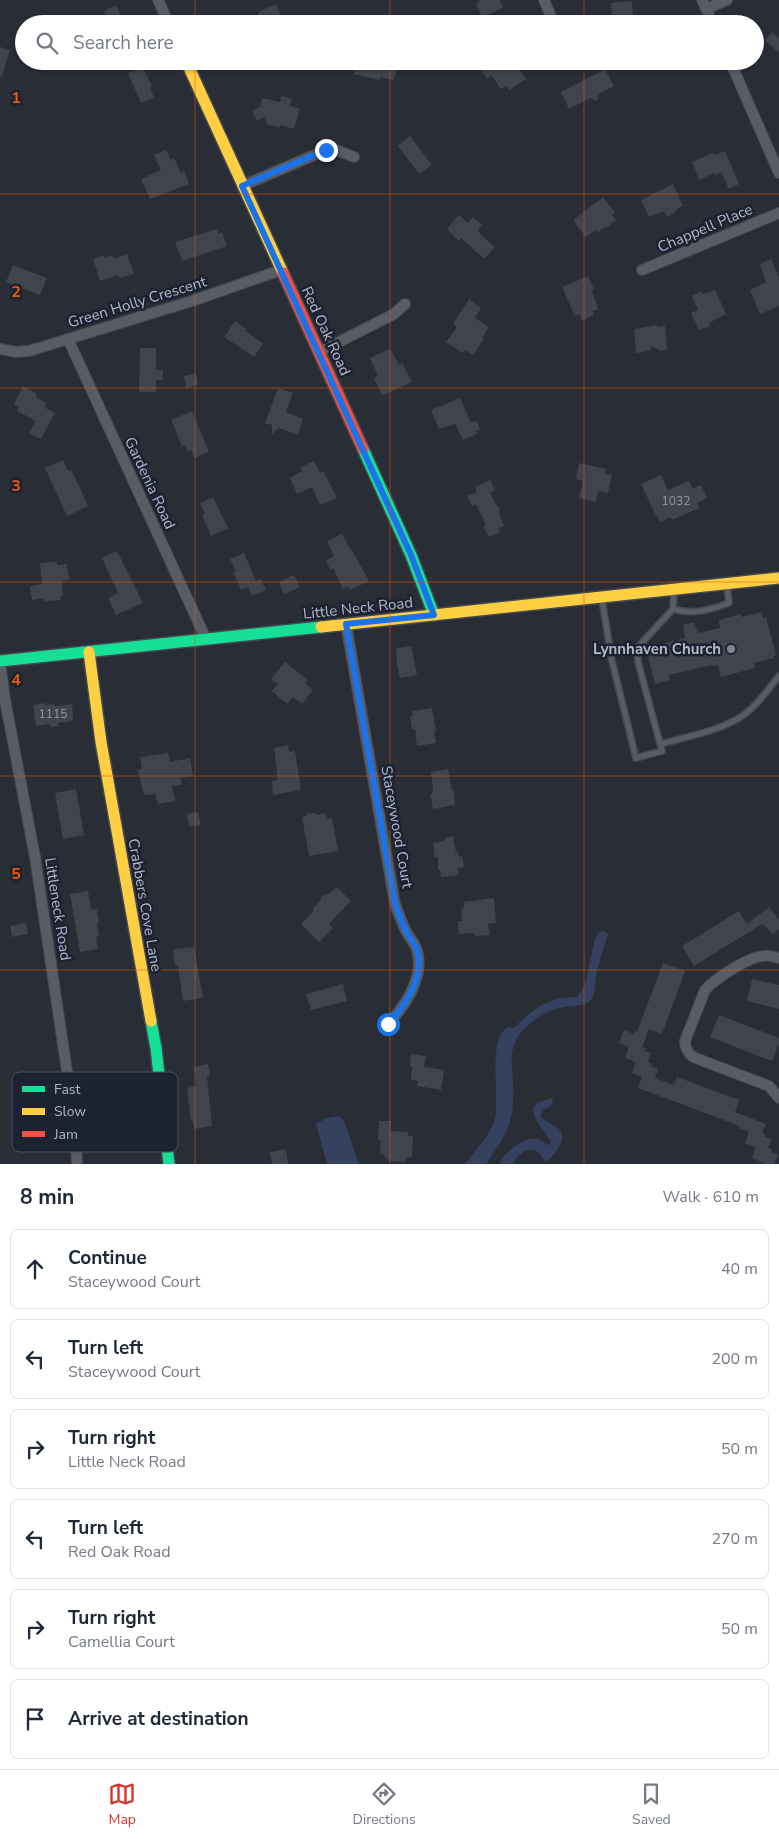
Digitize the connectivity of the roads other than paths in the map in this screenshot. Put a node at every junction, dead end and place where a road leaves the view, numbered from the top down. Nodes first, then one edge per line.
1 (158, 0) edge
2 (544, 0) edge
3 (727, 0) edge
4 (704, 4) edge
5 (165, 15) edge
6 (550, 15) edge
7 (190, 70) edge
8 (734, 70) edge
9 (354, 157) dead end
10 (779, 173) edge
11 (242, 186) junction
12 (779, 213) edge
13 (281, 270) junction
14 (642, 270) dead end
15 (405, 304) dead end
16 (68, 339) junction
17 (0, 349) edge
18 (319, 352) junction
19 (779, 578) edge
20 (727, 583) junction
21 (674, 589) junction
22 (601, 597) junction
23 (672, 609) junction
24 (434, 615) junction
25 (346, 624) junction
26 (206, 639) junction
27 (89, 652) junction
28 (0, 661) edge
29 (779, 676) edge
30 (660, 744) junction
31 (779, 958) edge
32 (388, 1024) dead end
33 (67, 1072) edge
34 (159, 1072) edge
35 (779, 1098) edge

1 - 5 street
2 - 6 street
3 - 4 street
7 - 11 street, Red Oak Road
8 - 10 street
9 - 11 street
11 - 13 street, Red Oak Road
12 - 14 street, Chappell Place
13 - 16 street, Green Holly Crescent
13 - 18 street, Red Oak Road
15 - 18 street
16 - 17 street, Green Holly Crescent
16 - 26 street, Gardenia Road
18 - 24 street, Red Oak Road
19 - 20 street, Little Neck Road
20 - 21 street, Little Neck Road
20 - 23 lane
21 - 22 street, Little Neck Road
21 - 23 lane
22 - 24 street, Little Neck Road
22 - 30 lane
23 - 30 lane
24 - 25 street, Little Neck Road
25 - 26 street, Little Neck Road
25 - 32 street, Staceywood Court
26 - 27 street, Little Neck Road
27 - 28 street, Little Neck Road
27 - 34 street, Crabbers Cove Lane
28 - 33 street, Littleneck Road
29 - 30 lane
31 - 35 street

